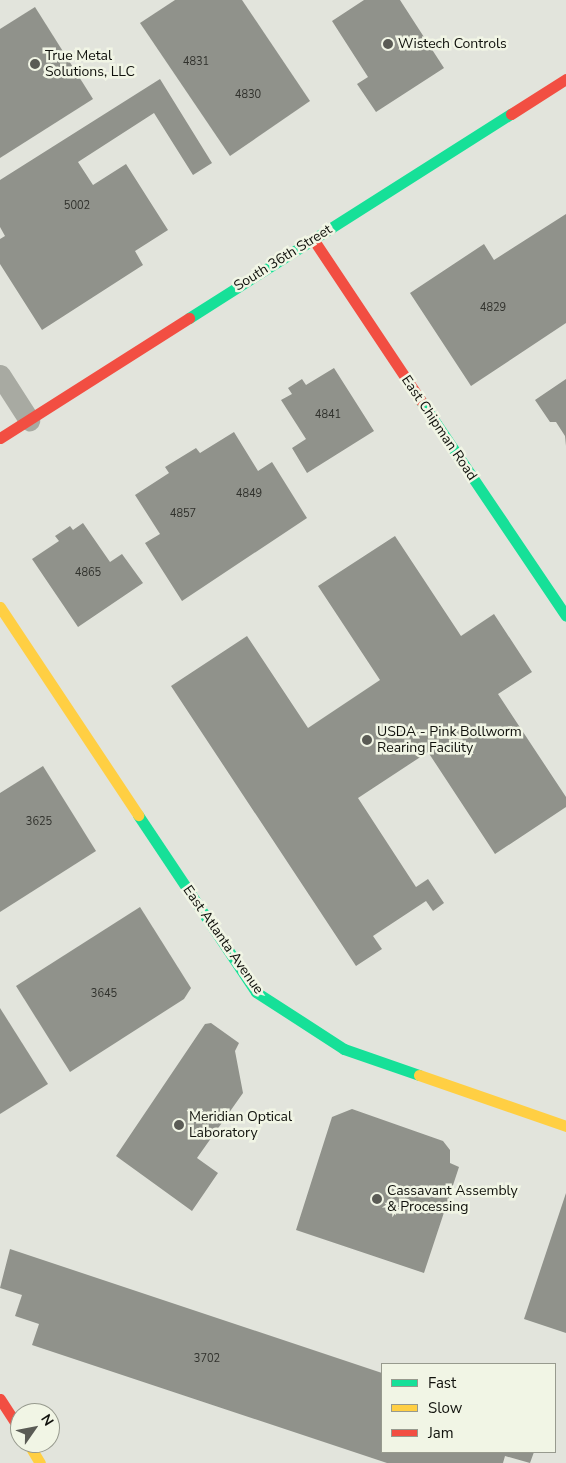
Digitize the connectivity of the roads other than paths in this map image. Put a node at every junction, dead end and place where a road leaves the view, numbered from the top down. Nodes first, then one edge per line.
1 (566, 79) edge
2 (313, 239) junction
3 (0, 375) edge
4 (29, 420) junction
5 (0, 438) edge
6 (0, 607) edge
7 (566, 616) edge
8 (566, 1126) edge
9 (0, 1398) edge
10 (10, 1414) edge

1 - 2 street, South 36th Street
2 - 4 street, South 36th Street
2 - 7 street, East Chipman Road
3 - 4 street
4 - 5 street, South 36th Street
6 - 8 street, East Atlanta Avenue
9 - 10 street

